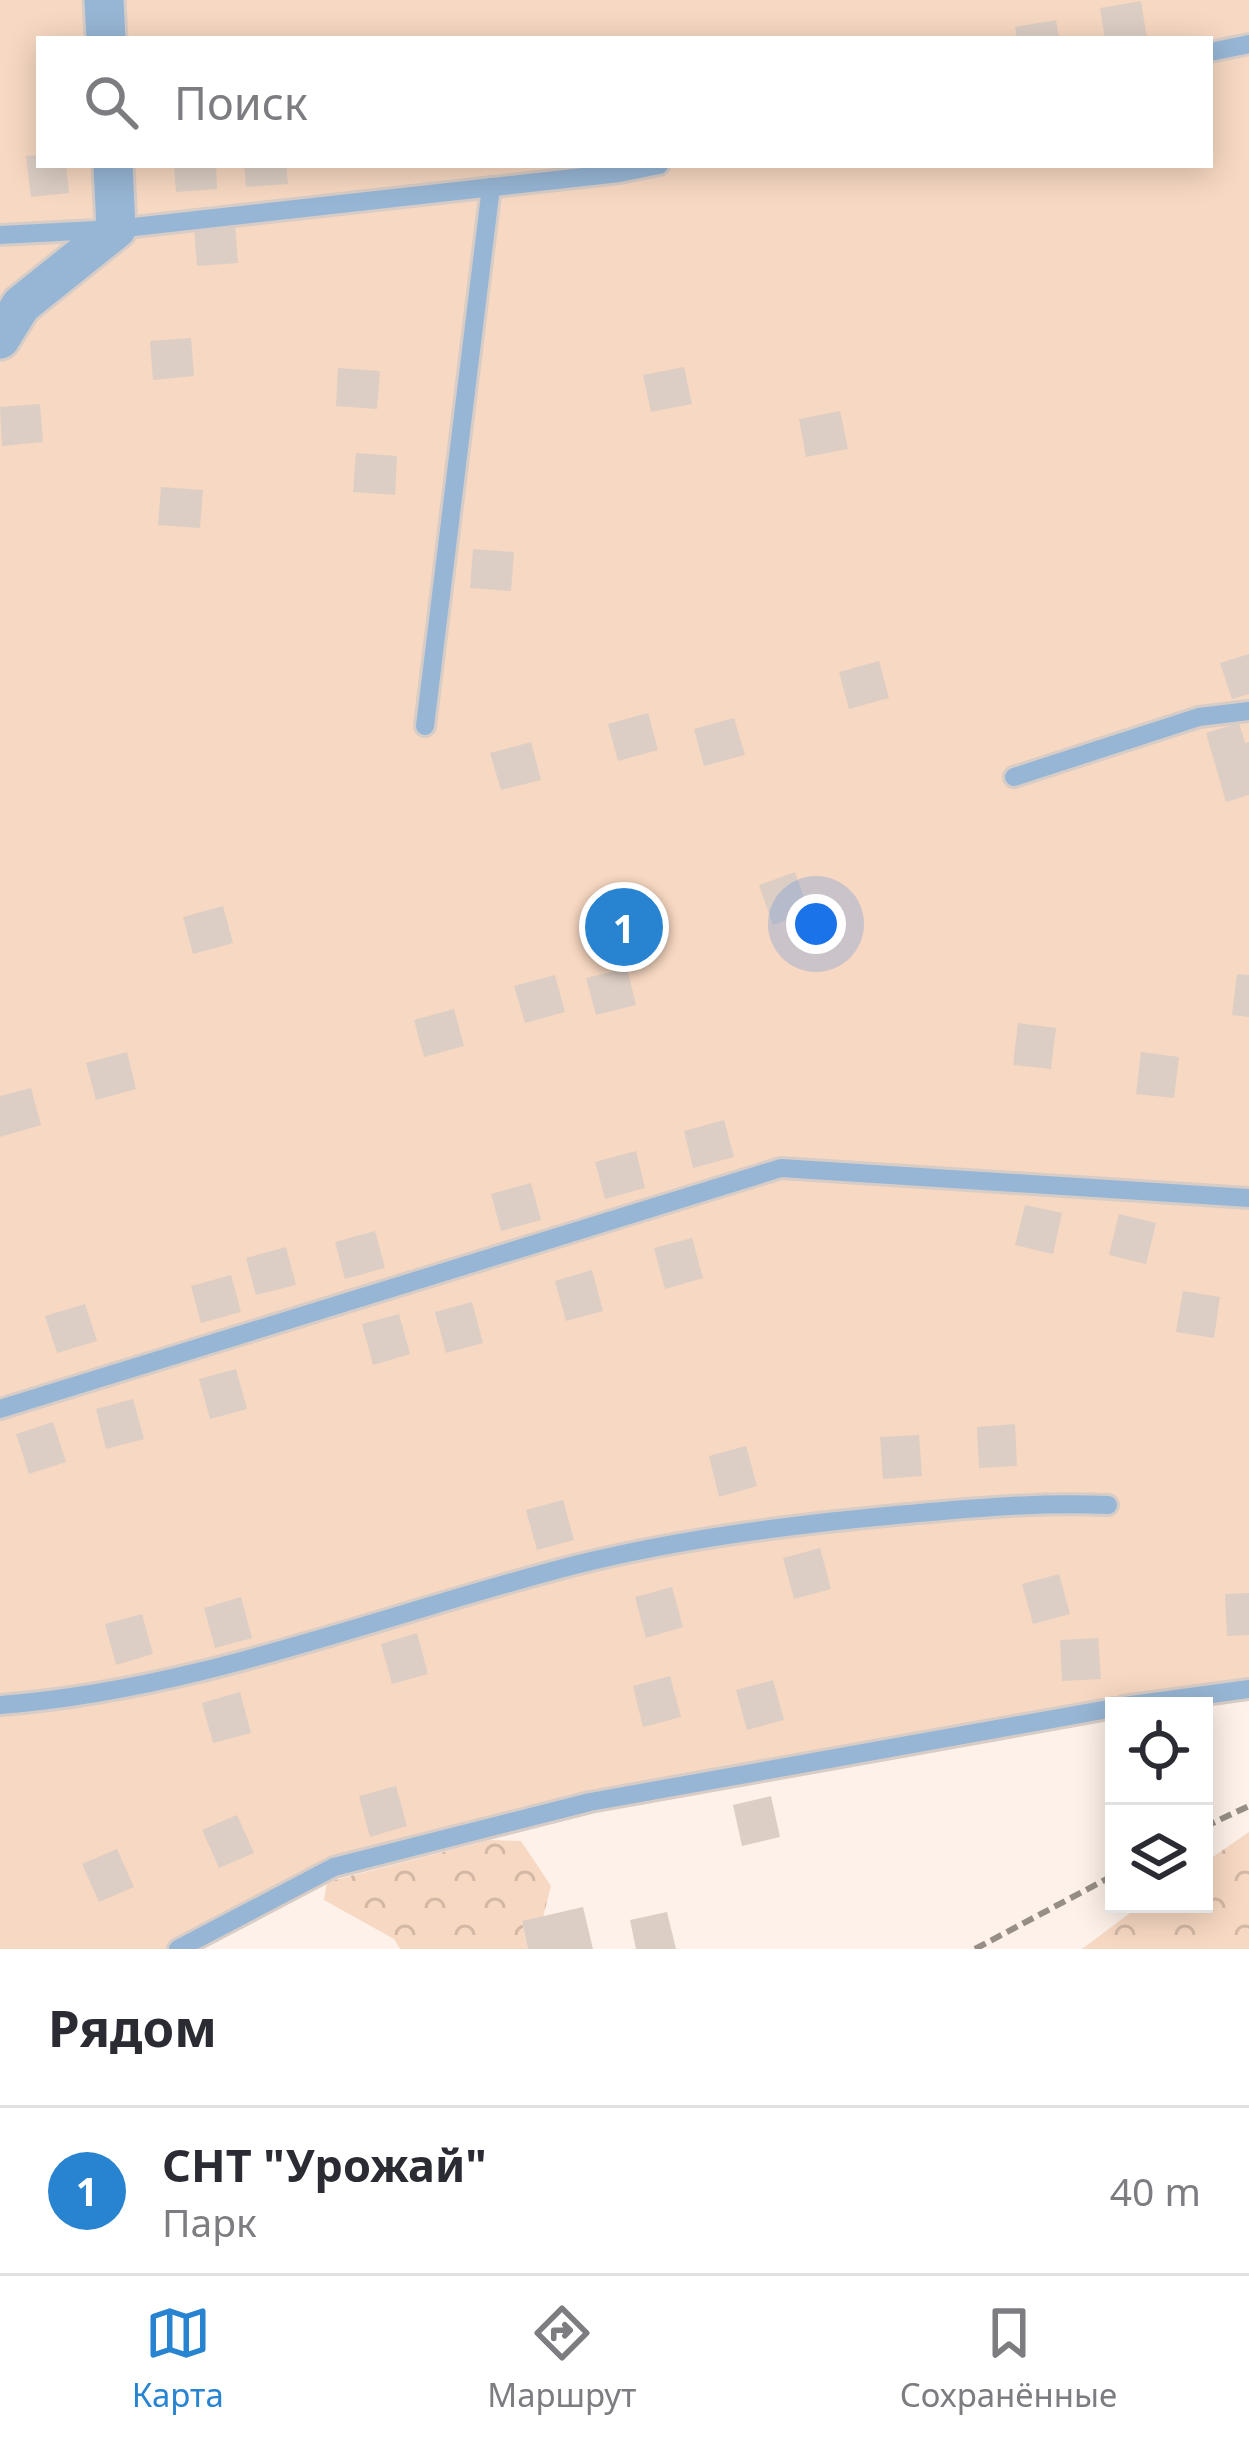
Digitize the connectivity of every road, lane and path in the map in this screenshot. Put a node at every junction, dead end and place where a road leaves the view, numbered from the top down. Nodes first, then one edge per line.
1 (104, 0) edge
2 (106, 36) edge
3 (1249, 44) edge
4 (1213, 51) edge
5 (112, 168) edge
6 (636, 168) edge
7 (491, 187) junction
8 (116, 229) junction
9 (0, 235) edge
10 (0, 339) edge
11 (1249, 711) edge
12 (424, 726) dead end
13 (1014, 777) dead end
14 (1249, 1198) edge
15 (0, 1409) edge
16 (1108, 1505) dead end
17 (1249, 1689) edge
18 (1190, 1697) edge
19 (0, 1705) edge
20 (1105, 1710) edge
21 (1249, 1806) edge
22 (1213, 1823) edge
23 (1105, 1880) edge
24 (178, 1949) edge
25 (975, 1949) edge

1 - 2 street
3 - 4 lane
5 - 8 street
6 - 7 lane
7 - 8 lane
7 - 12 lane
8 - 9 lane
8 - 10 street
11 - 13 lane
14 - 15 lane
16 - 19 lane
17 - 18 lane
20 - 24 lane
21 - 22 path
23 - 25 path

